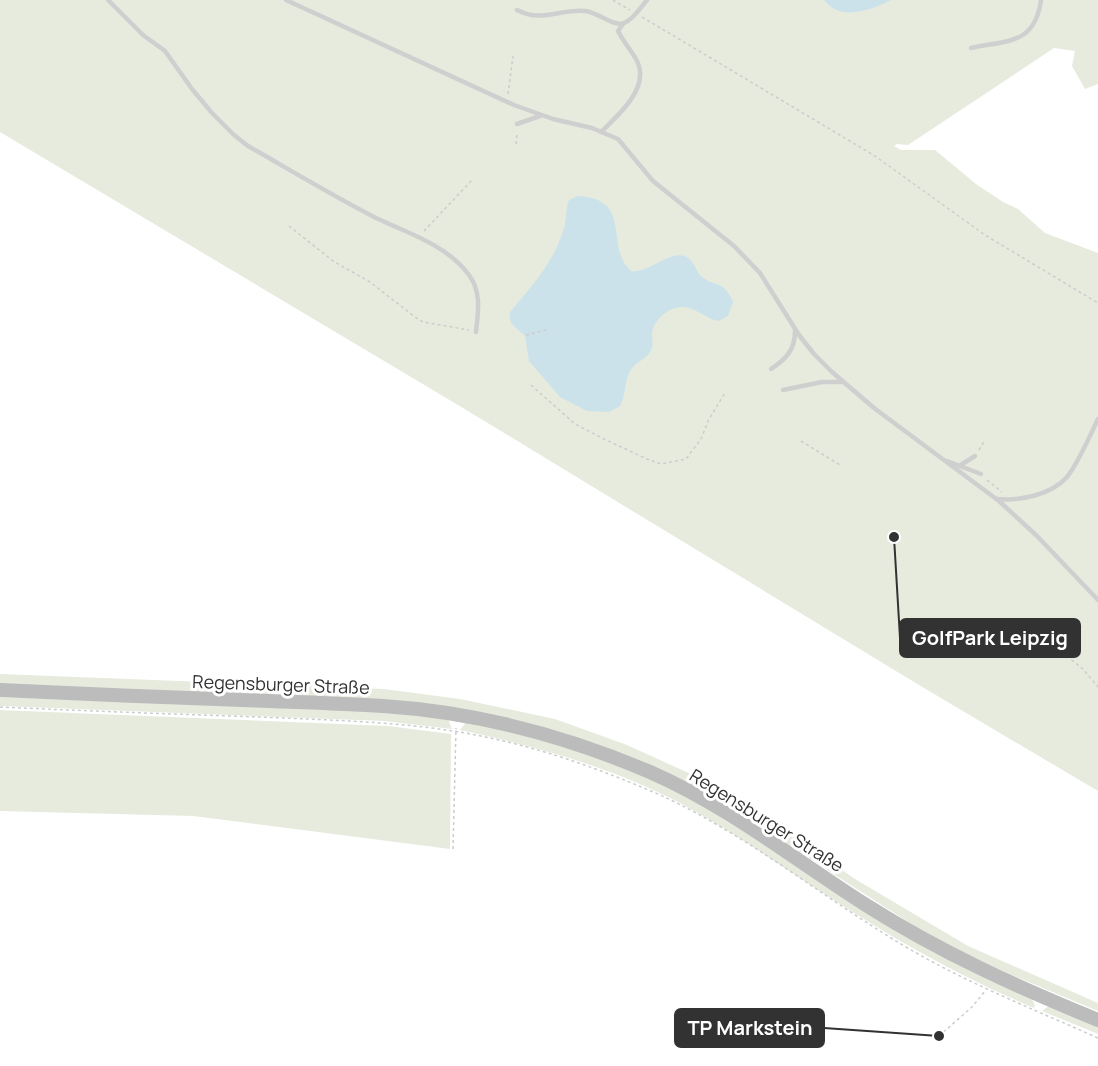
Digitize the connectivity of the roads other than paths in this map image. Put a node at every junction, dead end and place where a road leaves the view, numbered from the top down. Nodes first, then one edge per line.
1 (108, 0) edge
2 (286, 0) edge
3 (647, 0) edge
4 (1041, 0) edge
5 (517, 10) dead end
6 (623, 24) junction
7 (970, 48) dead end
8 (543, 115) junction
9 (517, 124) dead end
10 (601, 132) junction
11 (795, 329) junction
12 (476, 332) road end
13 (771, 369) dead end
14 (844, 382) junction
15 (783, 390) dead end
16 (1098, 419) edge
17 (975, 456) dead end
18 (941, 459) junction
19 (959, 466) junction
20 (981, 474) dead end
21 (995, 498) junction
22 (1098, 600) edge
23 (0, 690) edge
24 (1098, 1020) edge

1 - 12 lane
2 - 8 lane
3 - 6 lane
4 - 7 lane
5 - 6 lane
6 - 10 lane
8 - 9 lane
8 - 10 lane
10 - 11 lane
11 - 13 lane
11 - 14 lane
14 - 15 lane
14 - 18 lane
16 - 21 lane
17 - 19 lane
18 - 19 lane
18 - 21 lane
19 - 20 lane
21 - 22 lane
23 - 24 street, Regensburger Straße

